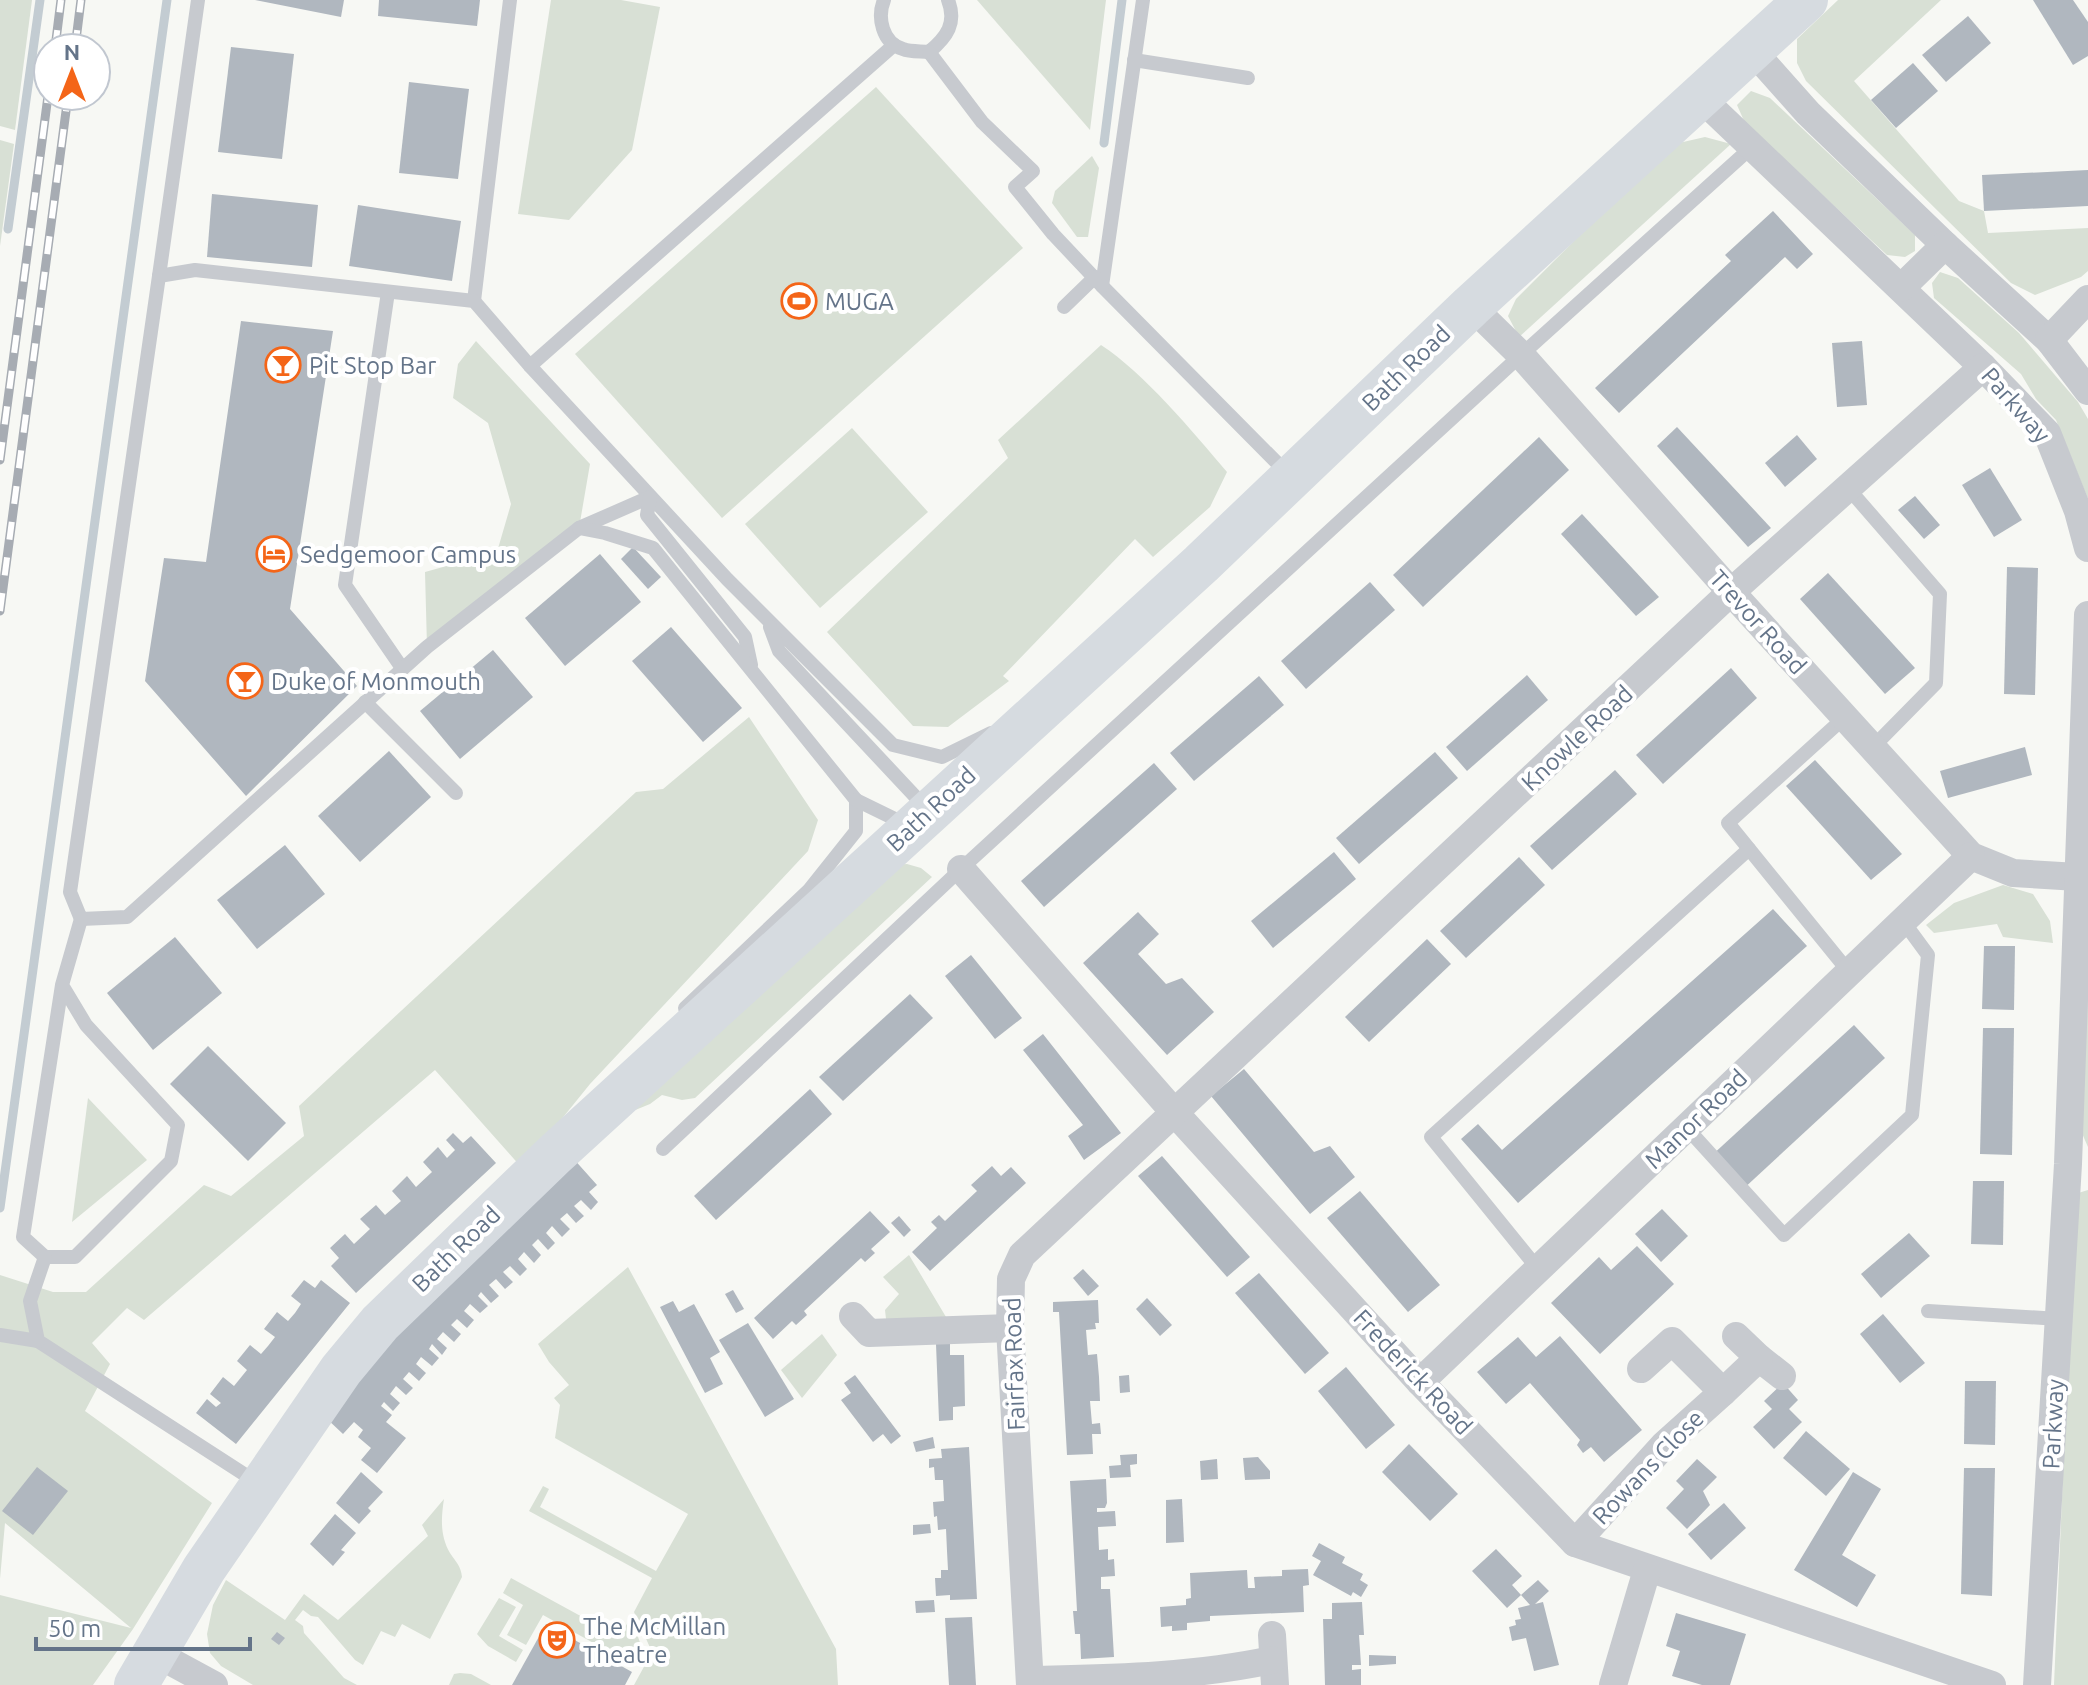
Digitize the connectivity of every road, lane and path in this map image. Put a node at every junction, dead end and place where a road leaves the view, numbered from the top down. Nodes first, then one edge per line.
1 (198, 0) edge
2 (510, 0) edge
3 (884, 0) edge
4 (948, 0) edge
5 (1143, 0) edge
6 (1806, 0) edge
7 (894, 45) junction
8 (1751, 49) junction
9 (929, 52) junction
10 (1134, 60) junction
11 (1248, 78) dead end
12 (1701, 98) junction
13 (1753, 146) junction
14 (1945, 245) junction
15 (159, 276) junction
16 (1098, 282) junction
17 (1901, 288) junction
18 (388, 292) junction
19 (2088, 299) edge
20 (474, 301) junction
21 (1471, 306) junction
22 (1064, 307) dead end
23 (2049, 340) junction
24 (1521, 355) junction
25 (530, 366) junction
26 (1983, 367) junction
27 (2088, 391) edge
28 (1291, 478) junction
29 (1848, 488) junction
30 (650, 497) junction
31 (579, 528) junction
32 (2088, 548) edge
33 (1731, 592) junction
34 (2088, 615) edge
35 (767, 619) junction
36 (402, 668) junction
37 (751, 670) junction
38 (365, 702) junction
39 (1040, 709) junction
40 (1845, 717) junction
41 (1873, 747) junction
42 (456, 793) dead end
43 (856, 800) junction
44 (926, 813) junction
45 (1749, 849) junction
46 (1971, 856) junction
47 (961, 869) junction
48 (2078, 877) junction
49 (81, 919) junction
50 (1903, 921) junction
51 (1849, 972) junction
52 (62, 985) junction
53 (676, 1043) junction
54 (1174, 1112) junction
55 (1686, 1127) junction
56 (663, 1149) dead end
57 (2078, 1165) edge
58 (45, 1257) junction
59 (1538, 1269) junction
60 (1928, 1311) dead end
61 (853, 1316) dead end
62 (2059, 1319) junction
63 (1010, 1328) junction
64 (0, 1335) edge
65 (1736, 1336) dead end
66 (38, 1341) junction
67 (1759, 1358) junction
68 (1641, 1369) dead end
69 (1782, 1376) dead end
70 (1420, 1382) junction
71 (1723, 1392) junction
72 (261, 1485) junction
73 (1575, 1543) junction
74 (1647, 1570) junction
75 (1273, 1660) edge
76 (146, 1669) edge
77 (1030, 1682) edge
78 (211, 1684) edge
79 (1613, 1685) edge
80 (1992, 1685) edge
81 (2037, 1685) edge

1 - 15 lane
2 - 20 lane
3 - 7 lane
4 - 9 lane
5 - 10 lane
6 - 8 main road, Bath Road
7 - 9 lane
7 - 25 lane
8 - 12 main road, Bath Road
8 - 14 street
9 - 16 lane
10 - 11 lane
10 - 16 lane
12 - 13 street, Parkway
12 - 21 main road, Bath Road
13 - 17 street, Parkway
13 - 24 lane
14 - 17 street
14 - 23 street
15 - 18 lane
15 - 49 lane
16 - 22 lane
16 - 28 lane
17 - 26 street, Parkway
18 - 20 lane
18 - 36 lane
19 - 23 street
20 - 25 lane
21 - 24 street, Trevor Road
21 - 28 main road, Bath Road
23 - 27 street
24 - 33 street, Trevor Road
24 - 47 lane
25 - 30 lane
26 - 29 street, Knowle Road
26 - 32 street, Parkway
28 - 39 main road, Bath Road
29 - 33 street, Knowle Road
29 - 41 lane
30 - 31 lane
30 - 35 lane
30 - 37 lane
31 - 36 lane
31 - 37 lane
33 - 40 street, Trevor Road
33 - 54 street, Knowle Road
34 - 48 street, Parkway
35 - 39 lane
35 - 44 lane
36 - 38 lane
37 - 43 lane
38 - 42 lane
38 - 49 lane
39 - 44 main road, Bath Road
40 - 41 street, Trevor Road
40 - 45 lane
41 - 46 street, Trevor Road
43 - 44 lane
43 - 53 lane
44 - 53 main road, Bath Road
45 - 51 lane
45 - 59 lane
46 - 48 street, Trevor Road
46 - 50 street, Manor Road
47 - 54 street, Frederick Road
47 - 56 lane
48 - 57 street, Parkway
49 - 52 lane
50 - 51 street, Manor Road
50 - 55 lane
51 - 55 street, Manor Road
52 - 58 lane
52 - 58 lane
53 - 72 main road, Bath Road
54 - 63 street, Fairfax Road
54 - 70 street, Frederick Road
55 - 59 street, Manor Road
57 - 62 street, Parkway
58 - 66 lane
59 - 70 street, Manor Road
60 - 62 lane
61 - 63 street
62 - 81 street, Parkway
63 - 77 street, Fairfax Road
64 - 66 lane
65 - 67 street
66 - 72 lane
67 - 69 street
67 - 71 street, Rowans Close
68 - 71 street, Rowans Close
70 - 73 street, Frederick Road
71 - 73 street, Rowans Close
72 - 76 main road, Bath Road
73 - 74 street, Frederick Road
74 - 79 street
74 - 80 street, Frederick Road
75 - 77 street
76 - 78 street

